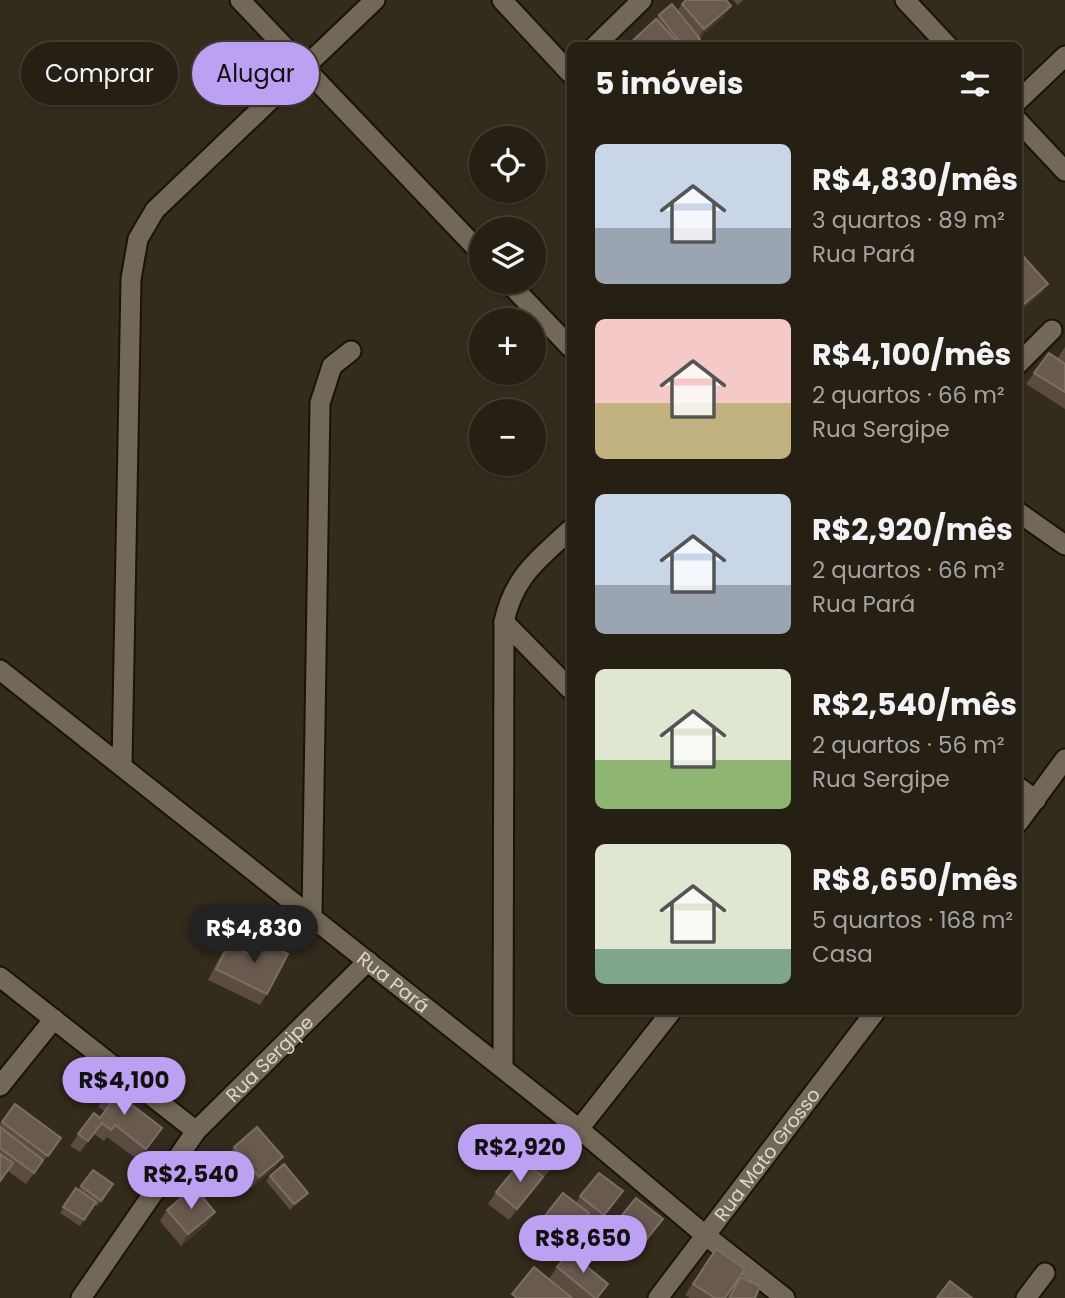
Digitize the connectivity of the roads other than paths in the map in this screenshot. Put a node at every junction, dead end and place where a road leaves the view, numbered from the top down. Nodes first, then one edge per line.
1 (240, 0) edge
2 (375, 0) edge
3 (502, 0) edge
4 (642, 0) edge
5 (905, 0) edge
6 (280, 42) edge
7 (599, 42) edge
8 (944, 42) edge
9 (319, 53) edge
10 (1065, 56) edge
11 (567, 68) edge
12 (319, 83) edge
13 (1022, 97) edge
14 (264, 105) edge
15 (1022, 125) edge
16 (1065, 171) edge
17 (469, 240) edge
18 (519, 294) edge
19 (1052, 330) dead end
20 (567, 344) edge
21 (351, 351) dead end
22 (1022, 360) edge
23 (1022, 515) edge
24 (567, 533) edge
25 (1065, 545) edge
26 (505, 622) junction
27 (0, 670) edge
28 (567, 686) edge
29 (1065, 759) edge
30 (122, 765) junction
31 (1022, 790) edge
32 (1035, 800) junction
33 (1022, 818) edge
34 (312, 915) junction
35 (368, 961) junction
36 (0, 977) edge
37 (669, 1015) edge
38 (873, 1015) edge
39 (54, 1019) junction
40 (503, 1068) junction
41 (0, 1087) edge
42 (579, 1129) junction
43 (196, 1131) junction
44 (705, 1235) junction
45 (1045, 1273) dead end
46 (81, 1298) edge
47 (658, 1298) edge
48 (785, 1298) edge
49 (1026, 1298) edge

1 - 6 street
2 - 9 street
3 - 11 street
4 - 7 street
5 - 8 street
10 - 13 street
12 - 17 street
14 - 30 street
15 - 16 street
18 - 20 street
19 - 22 street
21 - 34 street
23 - 25 street
24 - 26 street
26 - 28 street
26 - 40 street
27 - 30 street, Rua Pará
29 - 32 street
30 - 34 street, Rua Pará
31 - 32 street
32 - 33 street
34 - 35 street, Rua Pará
35 - 40 street, Rua Pará
35 - 43 street, Rua Sergipe
36 - 39 street
37 - 42 street
38 - 44 street, Rua Mato Grosso
39 - 41 street
39 - 43 street
40 - 42 street, Rua Pará
42 - 44 street, Rua Pará
43 - 46 street, Rua Sergipe
44 - 47 street, Rua Mato Grosso
44 - 48 street, Rua Pará
45 - 49 street

